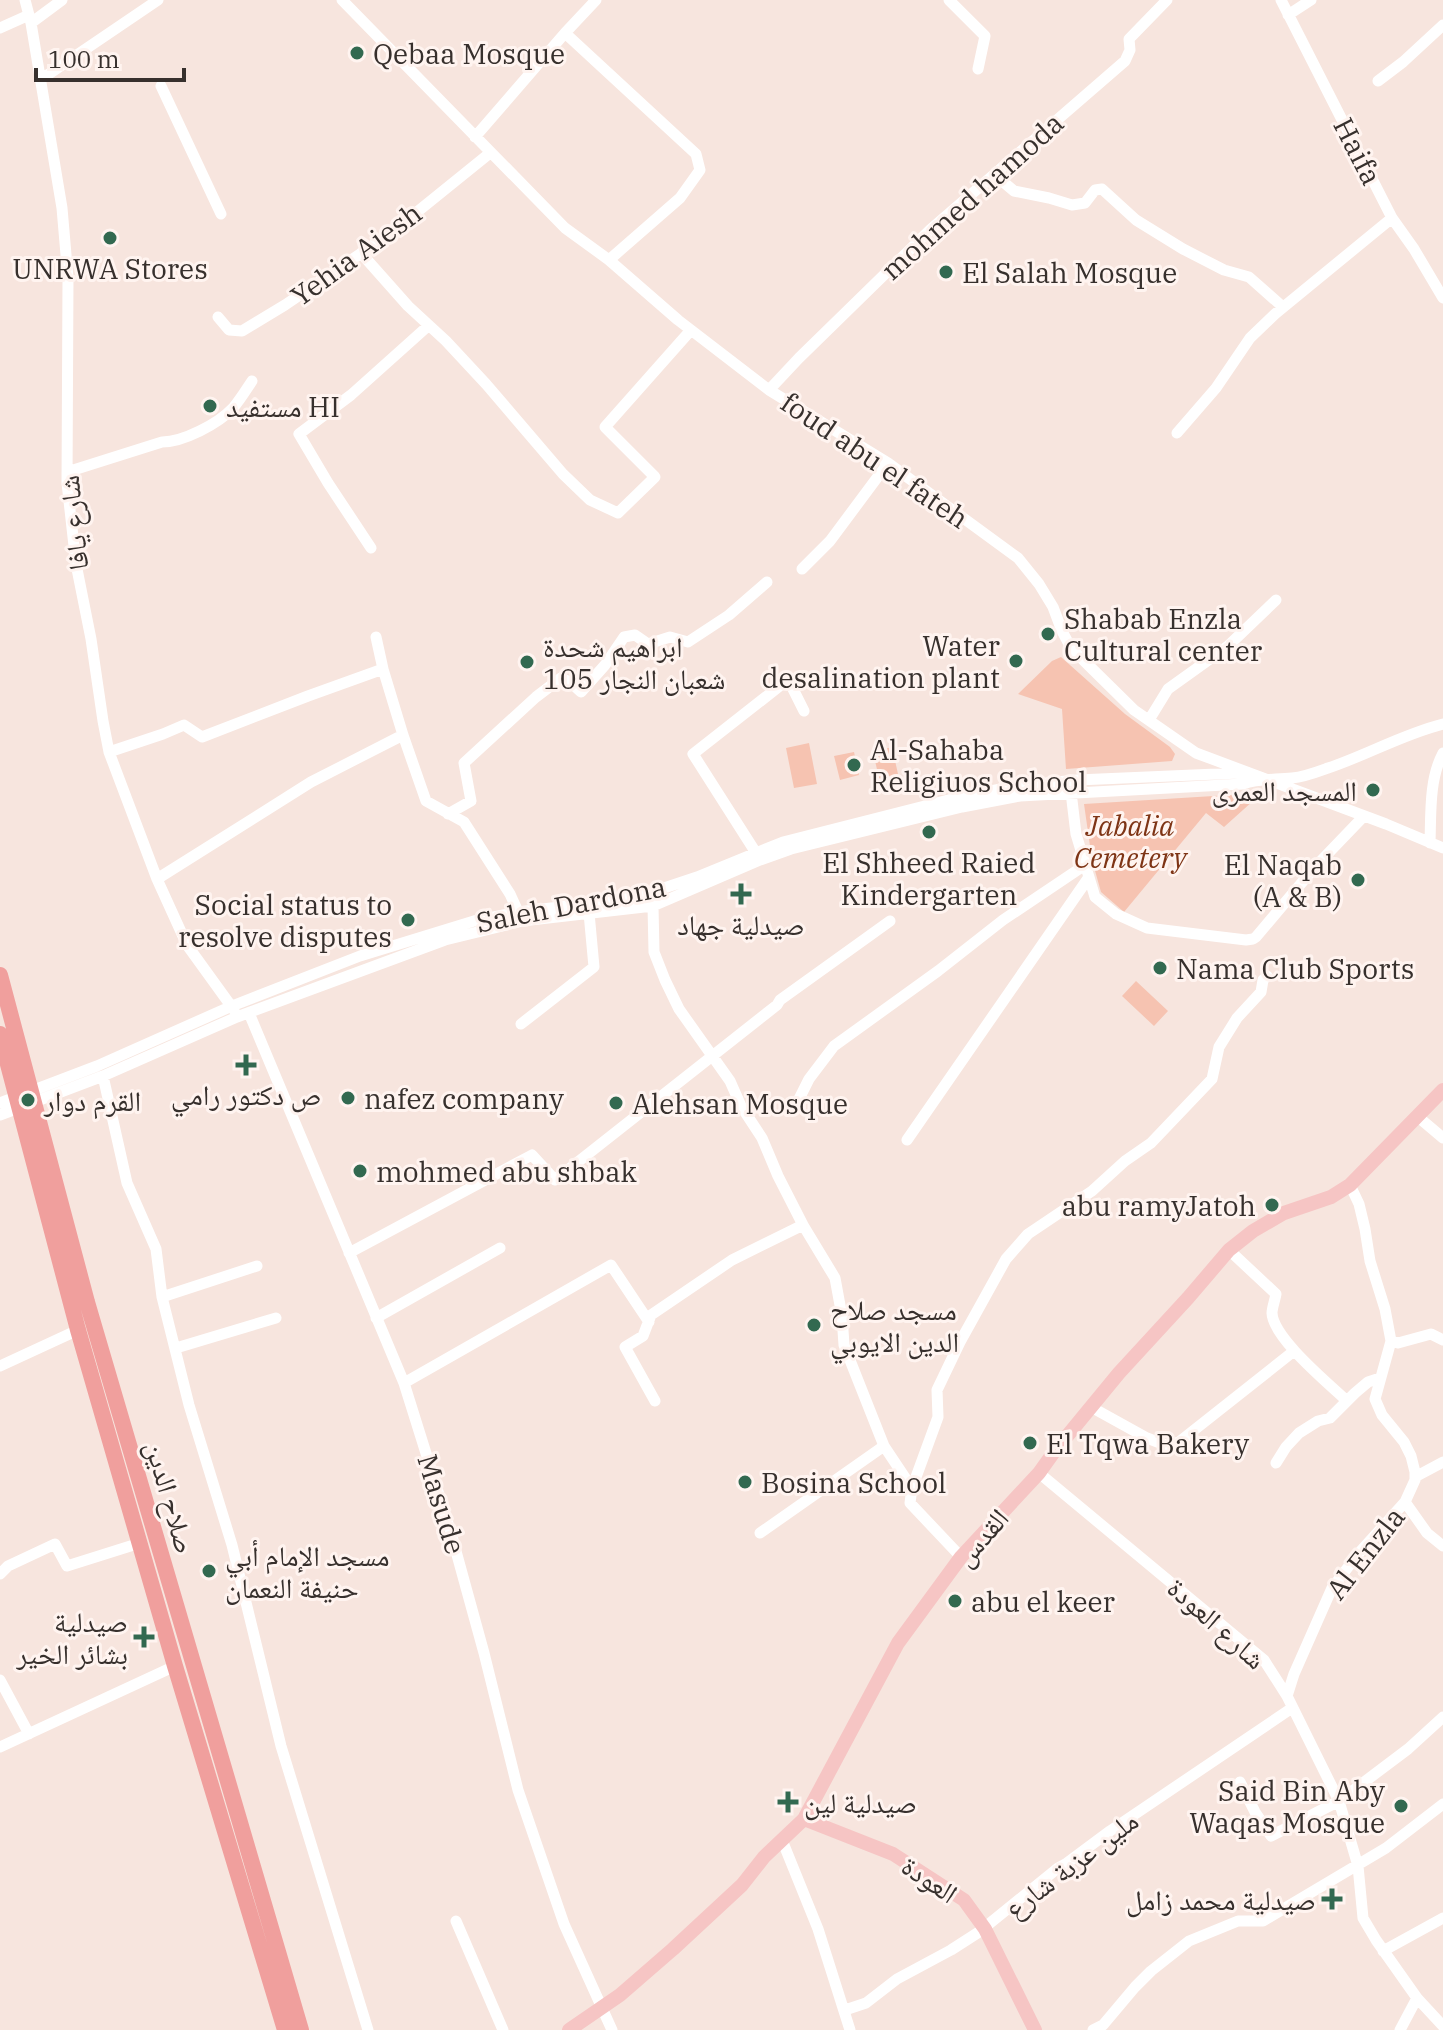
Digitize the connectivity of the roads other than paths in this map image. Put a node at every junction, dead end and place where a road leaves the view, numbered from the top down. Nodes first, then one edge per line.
1 (25, 0) edge
2 (62, 0) edge
3 (158, 0) edge
4 (596, 0) edge
5 (949, 0) edge
6 (1167, 0) edge
7 (1281, 0) edge
8 (1311, 0) edge
9 (347, 1) edge
10 (1288, 15) junction
11 (30, 19) junction
12 (1443, 25) edge
13 (0, 28) edge
14 (565, 33) junction
15 (978, 69) dead end
16 (40, 80) junction
17 (1378, 81) dead end
18 (161, 86) dead end
19 (475, 137) junction
20 (490, 153) junction
21 (995, 175) junction
22 (221, 214) dead end
23 (1392, 218) junction
24 (361, 253) junction
25 (609, 260) junction
26 (1443, 298) edge
27 (1283, 307) junction
28 (218, 317) dead end
29 (428, 326) junction
30 (691, 330) junction
31 (252, 381) dead end
32 (769, 390) junction
33 (1177, 433) dead end
34 (888, 463) junction
35 (67, 472) junction
36 (371, 548) dead end
37 (802, 569) dead end
38 (767, 582) dead end
39 (1276, 600) dead end
40 (376, 637) dead end
41 (383, 669) junction
42 (804, 711) dead end
43 (1149, 720) junction
44 (1443, 724) edge
45 (403, 735) junction
46 (109, 752) junction
47 (1443, 753) edge
48 (1260, 780) junction
49 (1071, 792) junction
50 (448, 814) junction
51 (1364, 816) junction
52 (1430, 843) junction
53 (1443, 848) edge
54 (758, 856) junction
55 (1085, 865) junction
56 (1089, 877) junction
57 (157, 879) junction
58 (653, 906) junction
59 (589, 913) junction
60 (520, 916) junction
61 (890, 921) dead end
62 (0, 975) edge
63 (1267, 976) dead end
64 (239, 1012) junction
65 (521, 1024) dead end
66 (0, 1034) edge
67 (713, 1056) junction
68 (103, 1076) junction
69 (1443, 1090) edge
70 (799, 1099) dead end
71 (19, 1100) edge
72 (0, 1115) edge
73 (1417, 1116) junction
74 (1443, 1138) edge
75 (907, 1140) dead end
76 (1350, 1185) junction
77 (803, 1225) junction
78 (500, 1248) dead end
79 (1229, 1250) junction
80 (349, 1253) junction
81 (257, 1266) dead end
82 (162, 1297) junction
83 (276, 1318) dead end
84 (376, 1318) junction
85 (649, 1322) junction
86 (78, 1330) junction
87 (1443, 1340) edge
88 (1391, 1341) junction
89 (176, 1348) junction
90 (1294, 1351) junction
91 (0, 1366) edge
92 (1380, 1378) junction
93 (404, 1383) junction
94 (655, 1401) dead end
95 (1347, 1401) junction
96 (1091, 1407) junction
97 (884, 1446) junction
98 (1443, 1462) edge
99 (1276, 1463) dead end
100 (1039, 1473) junction
101 (1415, 1477) junction
102 (912, 1488) junction
103 (1405, 1502) junction
104 (760, 1533) dead end
105 (140, 1543) junction
106 (1443, 1546) edge
107 (961, 1557) junction
108 (0, 1574) edge
109 (175, 1666) junction
110 (0, 1680) edge
111 (1287, 1696) junction
112 (1292, 1708) junction
113 (1443, 1717) edge
114 (29, 1734) junction
115 (0, 1747) edge
116 (1240, 1782) dead end
117 (1339, 1801) junction
118 (1443, 1804) edge
119 (804, 1819) junction
120 (782, 1840) junction
121 (1358, 1866) junction
122 (1443, 1918) edge
123 (456, 1921) dead end
124 (985, 1929) junction
125 (1383, 1951) junction
126 (1417, 1998) junction
127 (603, 2006) junction
128 (845, 2010) junction
129 (1443, 2026) edge
130 (285, 2030) edge
131 (301, 2030) edge
132 (368, 2030) edge
133 (503, 2030) edge
134 (569, 2030) edge
135 (612, 2030) edge
136 (850, 2030) edge
137 (1035, 2030) edge
138 (1093, 2030) edge
139 (1400, 2030) edge

1 - 11 street, شارع يافا
2 - 11 street
3 - 16 street
4 - 14 street
5 - 15 street
6 - 21 street, mohmed hamoda
7 - 10 street, Haifa
8 - 10 street
9 - 19 street, foud abu el fateh
10 - 23 street, Haifa
11 - 13 street
11 - 16 street, شارع يافا
12 - 17 street
14 - 19 street
14 - 25 street
16 - 35 street, شارع يافا
18 - 22 street
19 - 20 street, foud abu el fateh
20 - 24 street, Yehia Aiesh
20 - 25 street, foud abu el fateh
21 - 27 street
21 - 32 street, mohmed hamoda
23 - 26 street, Haifa
23 - 27 street
24 - 28 street, Yehia Aiesh
24 - 29 street
25 - 30 street, foud abu el fateh
27 - 33 street
29 - 30 street
29 - 36 street
30 - 32 street, foud abu el fateh
31 - 35 street
32 - 34 street, foud abu el fateh
34 - 37 street
34 - 43 street, foud abu el fateh
35 - 46 street, شارع يافا
38 - 50 street
39 - 43 street
40 - 41 street
41 - 45 street
41 - 46 street
42 - 54 street
43 - 48 street, foud abu el fateh
44 - 48 street, Saleh Dardona
45 - 50 street
45 - 57 street
46 - 57 street, شارع يافا
47 - 52 street
48 - 49 street, Saleh Dardona
48 - 51 street, foud abu el fateh
48 - 54 street, Saleh Dardona
49 - 54 street, Saleh Dardona
49 - 55 street
50 - 60 street
51 - 52 street, foud abu el fateh
51 - 56 street
52 - 53 street, foud abu el fateh
54 - 58 street, Saleh Dardona
54 - 60 street, Saleh Dardona
55 - 56 street
55 - 70 street
56 - 75 street
57 - 64 street, شارع يافا
58 - 59 street, Saleh Dardona
58 - 67 street
59 - 60 street, Saleh Dardona
59 - 65 street
60 - 64 street, Saleh Dardona
60 - 64 street, Saleh Dardona
61 - 67 street
62 - 71 highway, صلاح الدين
63 - 102 street
64 - 68 street, Saleh Dardona
64 - 71 street, Saleh Dardona
64 - 80 street, Masude
66 - 71 highway, صلاح الدين
67 - 77 street
67 - 80 street
68 - 71 street, Saleh Dardona
68 - 82 street
69 - 73 main road, القدس
71 - 72 street, Saleh Dardona
71 - 86 highway, صلاح الدين
71 - 131 highway, صلاح الدين
73 - 74 street
73 - 76 main road, القدس
76 - 79 main road, القدس
76 - 88 street, Al Enzla
77 - 85 street
77 - 97 street
78 - 84 street
79 - 90 street
79 - 96 main road, القدس
80 - 84 street, Masude
81 - 82 street
82 - 89 street
83 - 89 street
84 - 93 street, Masude
85 - 93 street
85 - 94 street
86 - 91 street
86 - 105 highway, صلاح الدين
87 - 88 street
88 - 92 street, Al Enzla
89 - 132 street
90 - 95 street
90 - 96 street
92 - 95 street
92 - 101 street, Al Enzla
93 - 127 street, Masude
95 - 99 street
96 - 100 main road, القدس
97 - 102 street
97 - 104 street
98 - 101 street
100 - 107 main road, القدس
100 - 111 street, شارع العودة
101 - 103 street, Al Enzla
102 - 107 street
103 - 106 street
103 - 111 street, Al Enzla
105 - 108 street
105 - 109 highway, صلاح الدين
107 - 119 main road, القدس
109 - 114 street
109 - 130 highway, صلاح الدين
110 - 114 street
111 - 112 street, شارع العودة
112 - 117 street, شارع العودة
112 - 124 street, ملين عزبة شارع
113 - 117 street
114 - 115 street
116 - 117 street
117 - 121 street, شارع العودة
118 - 121 street
119 - 120 main road, القدس
119 - 124 main road, العودة
120 - 127 main road, القدس
120 - 128 street
121 - 125 street, شارع العودة
121 - 138 street
122 - 125 street
123 - 133 street
124 - 128 street, ملين عزبة شارع
124 - 137 main road, العودة
125 - 126 street, شارع العودة
126 - 129 street, شارع العودة
126 - 139 street
127 - 134 main road, القدس
127 - 135 street, Masude
128 - 136 street

